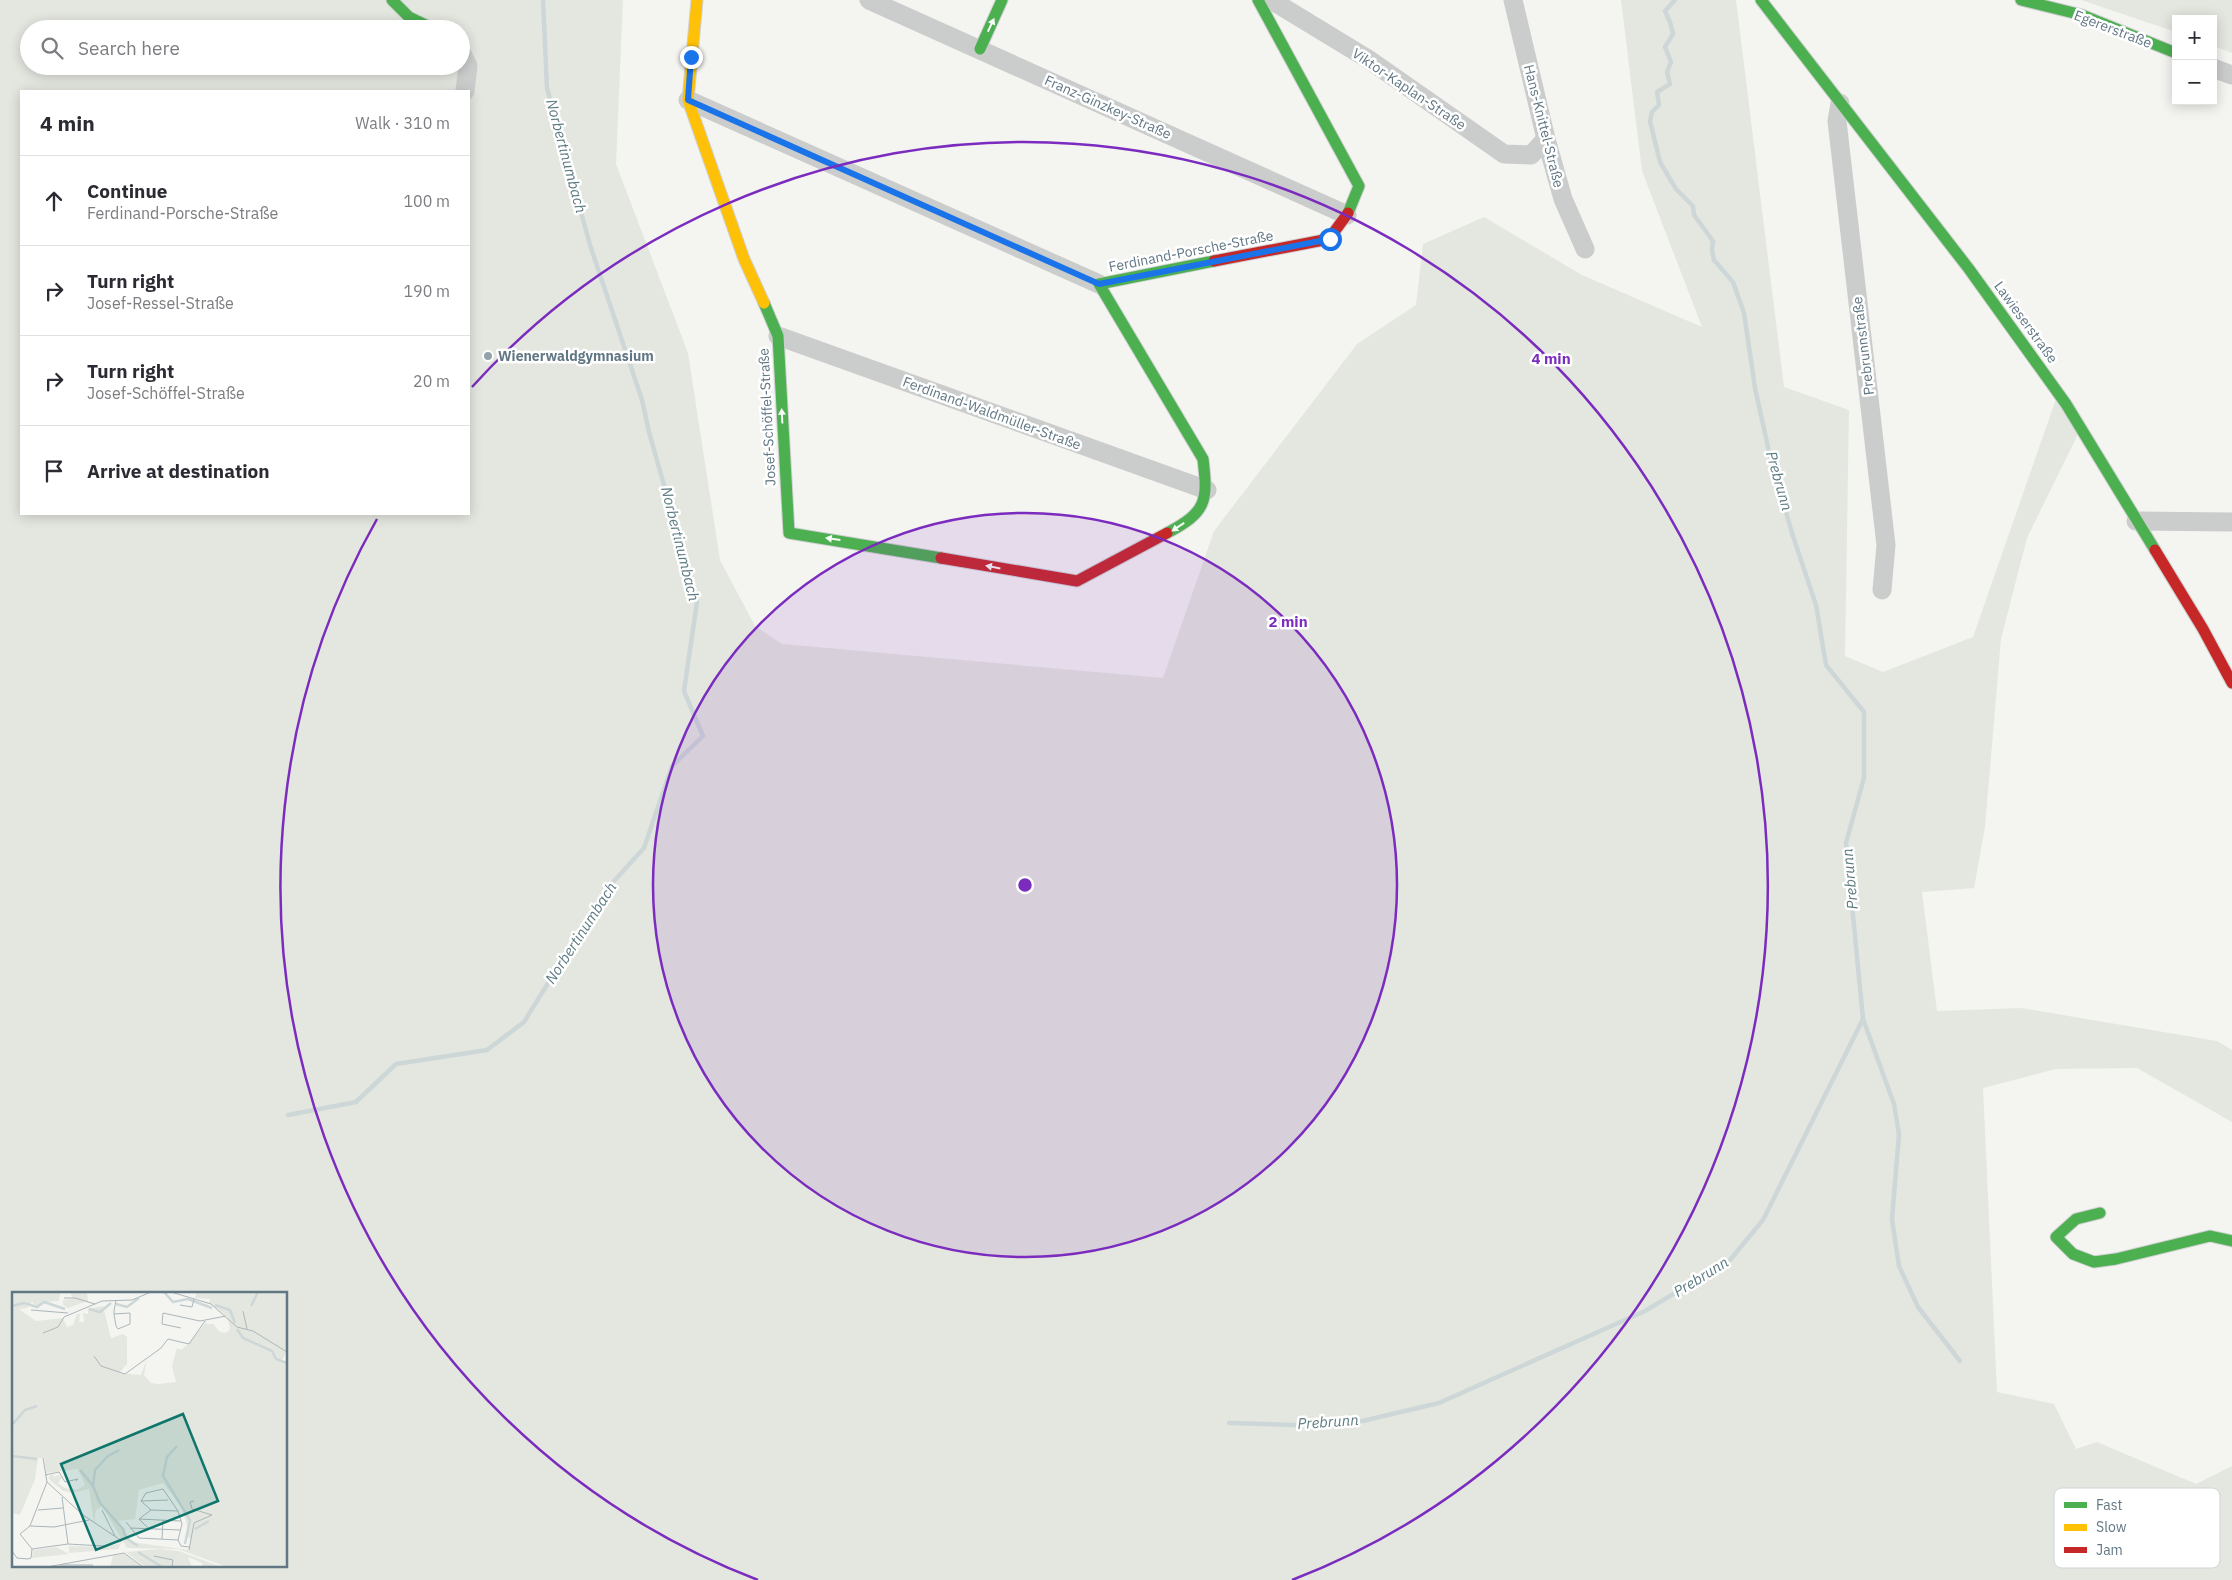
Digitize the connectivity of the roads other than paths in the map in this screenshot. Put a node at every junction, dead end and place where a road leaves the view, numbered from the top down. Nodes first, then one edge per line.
1 (392, 0) edge
2 (696, 0) edge
3 (868, 0) edge
4 (1002, 0) edge
5 (1258, 0) edge
6 (1271, 0) edge
7 (1513, 0) edge
8 (1761, 0) edge
9 (2021, 0) edge
10 (415, 20) edge
11 (980, 49) junction
12 (2172, 52) edge
13 (2217, 69) edge
14 (467, 75) edge
15 (2232, 75) edge
16 (465, 90) edge
17 (688, 100) junction
18 (1840, 102) junction
19 (1546, 139) junction
20 (1347, 215) junction
21 (1585, 249) dead end
22 (1099, 284) junction
23 (778, 336) junction
24 (1207, 490) junction
25 (2136, 521) junction
26 (2232, 522) edge
27 (1882, 590) dead end
28 (2232, 684) edge
29 (2100, 1214) dead end
30 (2232, 1241) edge

1 - 10 street
2 - 17 street, Josef-Schöffel-Straße
3 - 11 street, Franz-Ginzkey-Straße
11 -> 4 street
5 - 20 street, Ferdinand-Porsche-Straße
6 - 19 street, Viktor-Kaplan-Straße
7 - 19 street, Hans-Knittel-Straße
8 - 18 street, Lawieserstraße
9 - 12 street, Egererstraße
11 - 20 street, Franz-Ginzkey-Straße
13 - 15 street
14 - 16 street
17 - 22 street
17 - 23 street, Josef-Schöffel-Straße
18 - 25 street, Lawieserstraße
18 - 27 street, Prebrunnstraße
19 - 21 street, Hans-Knittel-Straße
20 - 22 street, Ferdinand-Porsche-Straße
22 - 24 street, Ferdinand-Porsche-Straße
23 - 24 street, Ferdinand-Waldmüller-Straße
24 -> 23 street, Josef-Schöffel-Straße
25 - 26 street
25 - 28 street, Lawieserstraße
29 - 30 street

